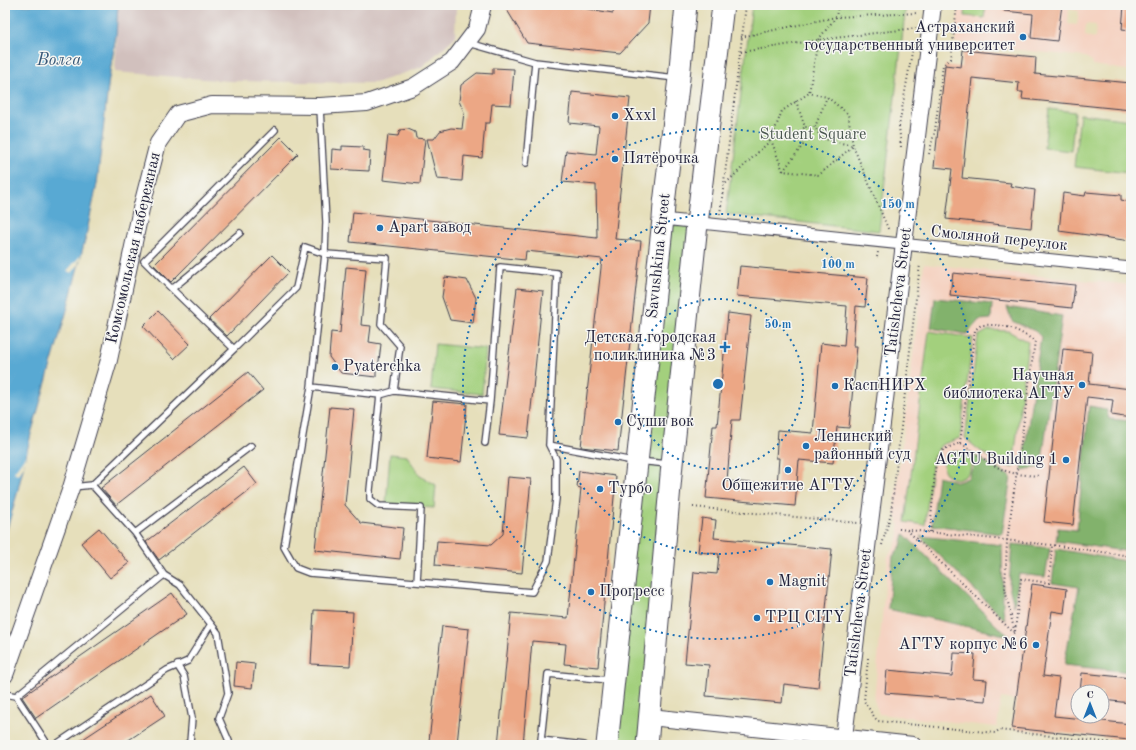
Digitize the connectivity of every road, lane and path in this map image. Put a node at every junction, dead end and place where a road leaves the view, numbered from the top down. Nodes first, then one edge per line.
1 (483, 5) edge
2 (686, 5) edge
3 (723, 5) edge
4 (746, 5) edge
5 (838, 5) edge
6 (933, 5) edge
7 (957, 5) edge
8 (836, 18) junction
9 (917, 20) dead end
10 (741, 37) junction
11 (818, 40) junction
12 (467, 43) junction
13 (741, 52) junction
14 (535, 62) junction
15 (679, 78) junction
16 (809, 93) junction
17 (827, 97) junction
18 (796, 101) junction
19 (320, 106) junction
20 (805, 127) junction
21 (814, 127) junction
22 (275, 130) dead end
23 (771, 140) junction
24 (853, 146) junction
25 (901, 151) dead end
26 (928, 158) dead end
27 (526, 163) dead end
28 (783, 171) junction
29 (723, 186) junction
30 (720, 218) dead end
31 (663, 219) junction
32 (697, 224) junction
33 (892, 228) dead end
34 (240, 233) dead end
35 (904, 245) junction
36 (324, 254) junction
37 (137, 260) junction
38 (920, 264) dead end
39 (1131, 268) edge
40 (172, 289) junction
41 (234, 349) junction
42 (311, 387) junction
43 (394, 391) junction
44 (380, 395) junction
45 (490, 401) junction
46 (485, 443) dead end
47 (960, 443) junction
48 (548, 445) junction
49 (251, 446) dead end
50 (638, 461) junction
51 (672, 464) junction
52 (1017, 473) junction
53 (1040, 476) dead end
54 (92, 485) junction
55 (71, 488) junction
56 (693, 507) dead end
57 (859, 523) dead end
58 (899, 529) dead end
59 (906, 530) junction
60 (930, 532) junction
61 (135, 533) junction
62 (1007, 541) junction
63 (1052, 545) junction
64 (880, 550) dead end
65 (1131, 556) edge
66 (164, 575) junction
67 (417, 582) junction
68 (211, 624) junction
69 (1015, 634) junction
70 (869, 653) dead end
71 (177, 665) junction
72 (5, 675) edge
73 (614, 681) junction
74 (5, 694) edge
75 (16, 696) junction
76 (650, 717) junction
77 (844, 741) edge
78 (48, 745) edge
79 (55, 745) edge
80 (185, 745) edge
81 (228, 745) edge
82 (584, 745) edge
83 (607, 745) edge
84 (647, 745) edge
85 (913, 745) edge
86 (1129, 745) edge

1 - 12 main road, Комсомольская набережная
2 - 15 highway, Savushkina Street
3 - 32 highway
4 - 10 path
5 - 8 path
6 - 35 main road, Tatishcheva Street
7 - 26 path
8 - 9 path
8 - 10 path
8 - 11 path
10 - 13 path
11 - 13 path
11 - 16 path
11 - 25 path
12 - 14 lane
12 - 19 main road, Комсомольская набережная
13 - 29 path
14 - 15 lane
14 - 27 lane
15 - 31 highway, Savushkina Street
16 - 17 path
16 - 18 path
17 - 21 path
17 - 24 path
18 - 20 path
18 - 23 path
19 - 36 lane
19 - 37 main road, Комсомольская набережная
20 - 21 path
20 - 28 path
21 - 24 path
22 - 37 lane
23 - 28 path
23 - 29 path
24 - 28 path
24 - 33 path
29 - 30 path
31 - 32 street, Смоляной переулок
31 - 50 highway, Savushkina Street
32 - 35 street, Смоляной переулок
32 - 51 highway
34 - 40 lane
35 - 39 street, Смоляной переулок
35 - 77 main road, Tatishcheva Street
36 - 41 lane
36 - 42 lane
36 - 43 lane
37 - 40 lane
37 - 55 main road, Комсомольская набережная
38 - 64 path
40 - 41 lane
41 - 54 lane
42 - 44 lane
42 - 67 lane
43 - 44 lane
43 - 45 lane
44 - 67 lane
45 - 46 lane
45 - 48 lane
47 - 52 path
47 - 52 path
47 - 60 path
48 - 50 lane
48 - 67 lane
49 - 61 lane
50 - 51 lane
50 - 73 highway, Savushkina Street
51 - 76 highway
52 - 53 path
52 - 62 path
54 - 55 lane
54 - 61 lane
55 - 72 main road, Комсомольская набережная
56 - 57 path
58 - 59 path
59 - 60 path
59 - 69 path
60 - 62 path
61 - 66 lane
62 - 63 path
62 - 69 path
63 - 65 path
63 - 69 path
66 - 68 lane
66 - 75 lane
68 - 71 lane
68 - 81 lane
70 - 86 path
71 - 79 lane
71 - 80 lane
73 - 82 lane
73 - 83 highway, Savushkina Street
74 - 75 lane
75 - 78 lane
76 - 77 main road
76 - 84 highway
77 - 85 main road

